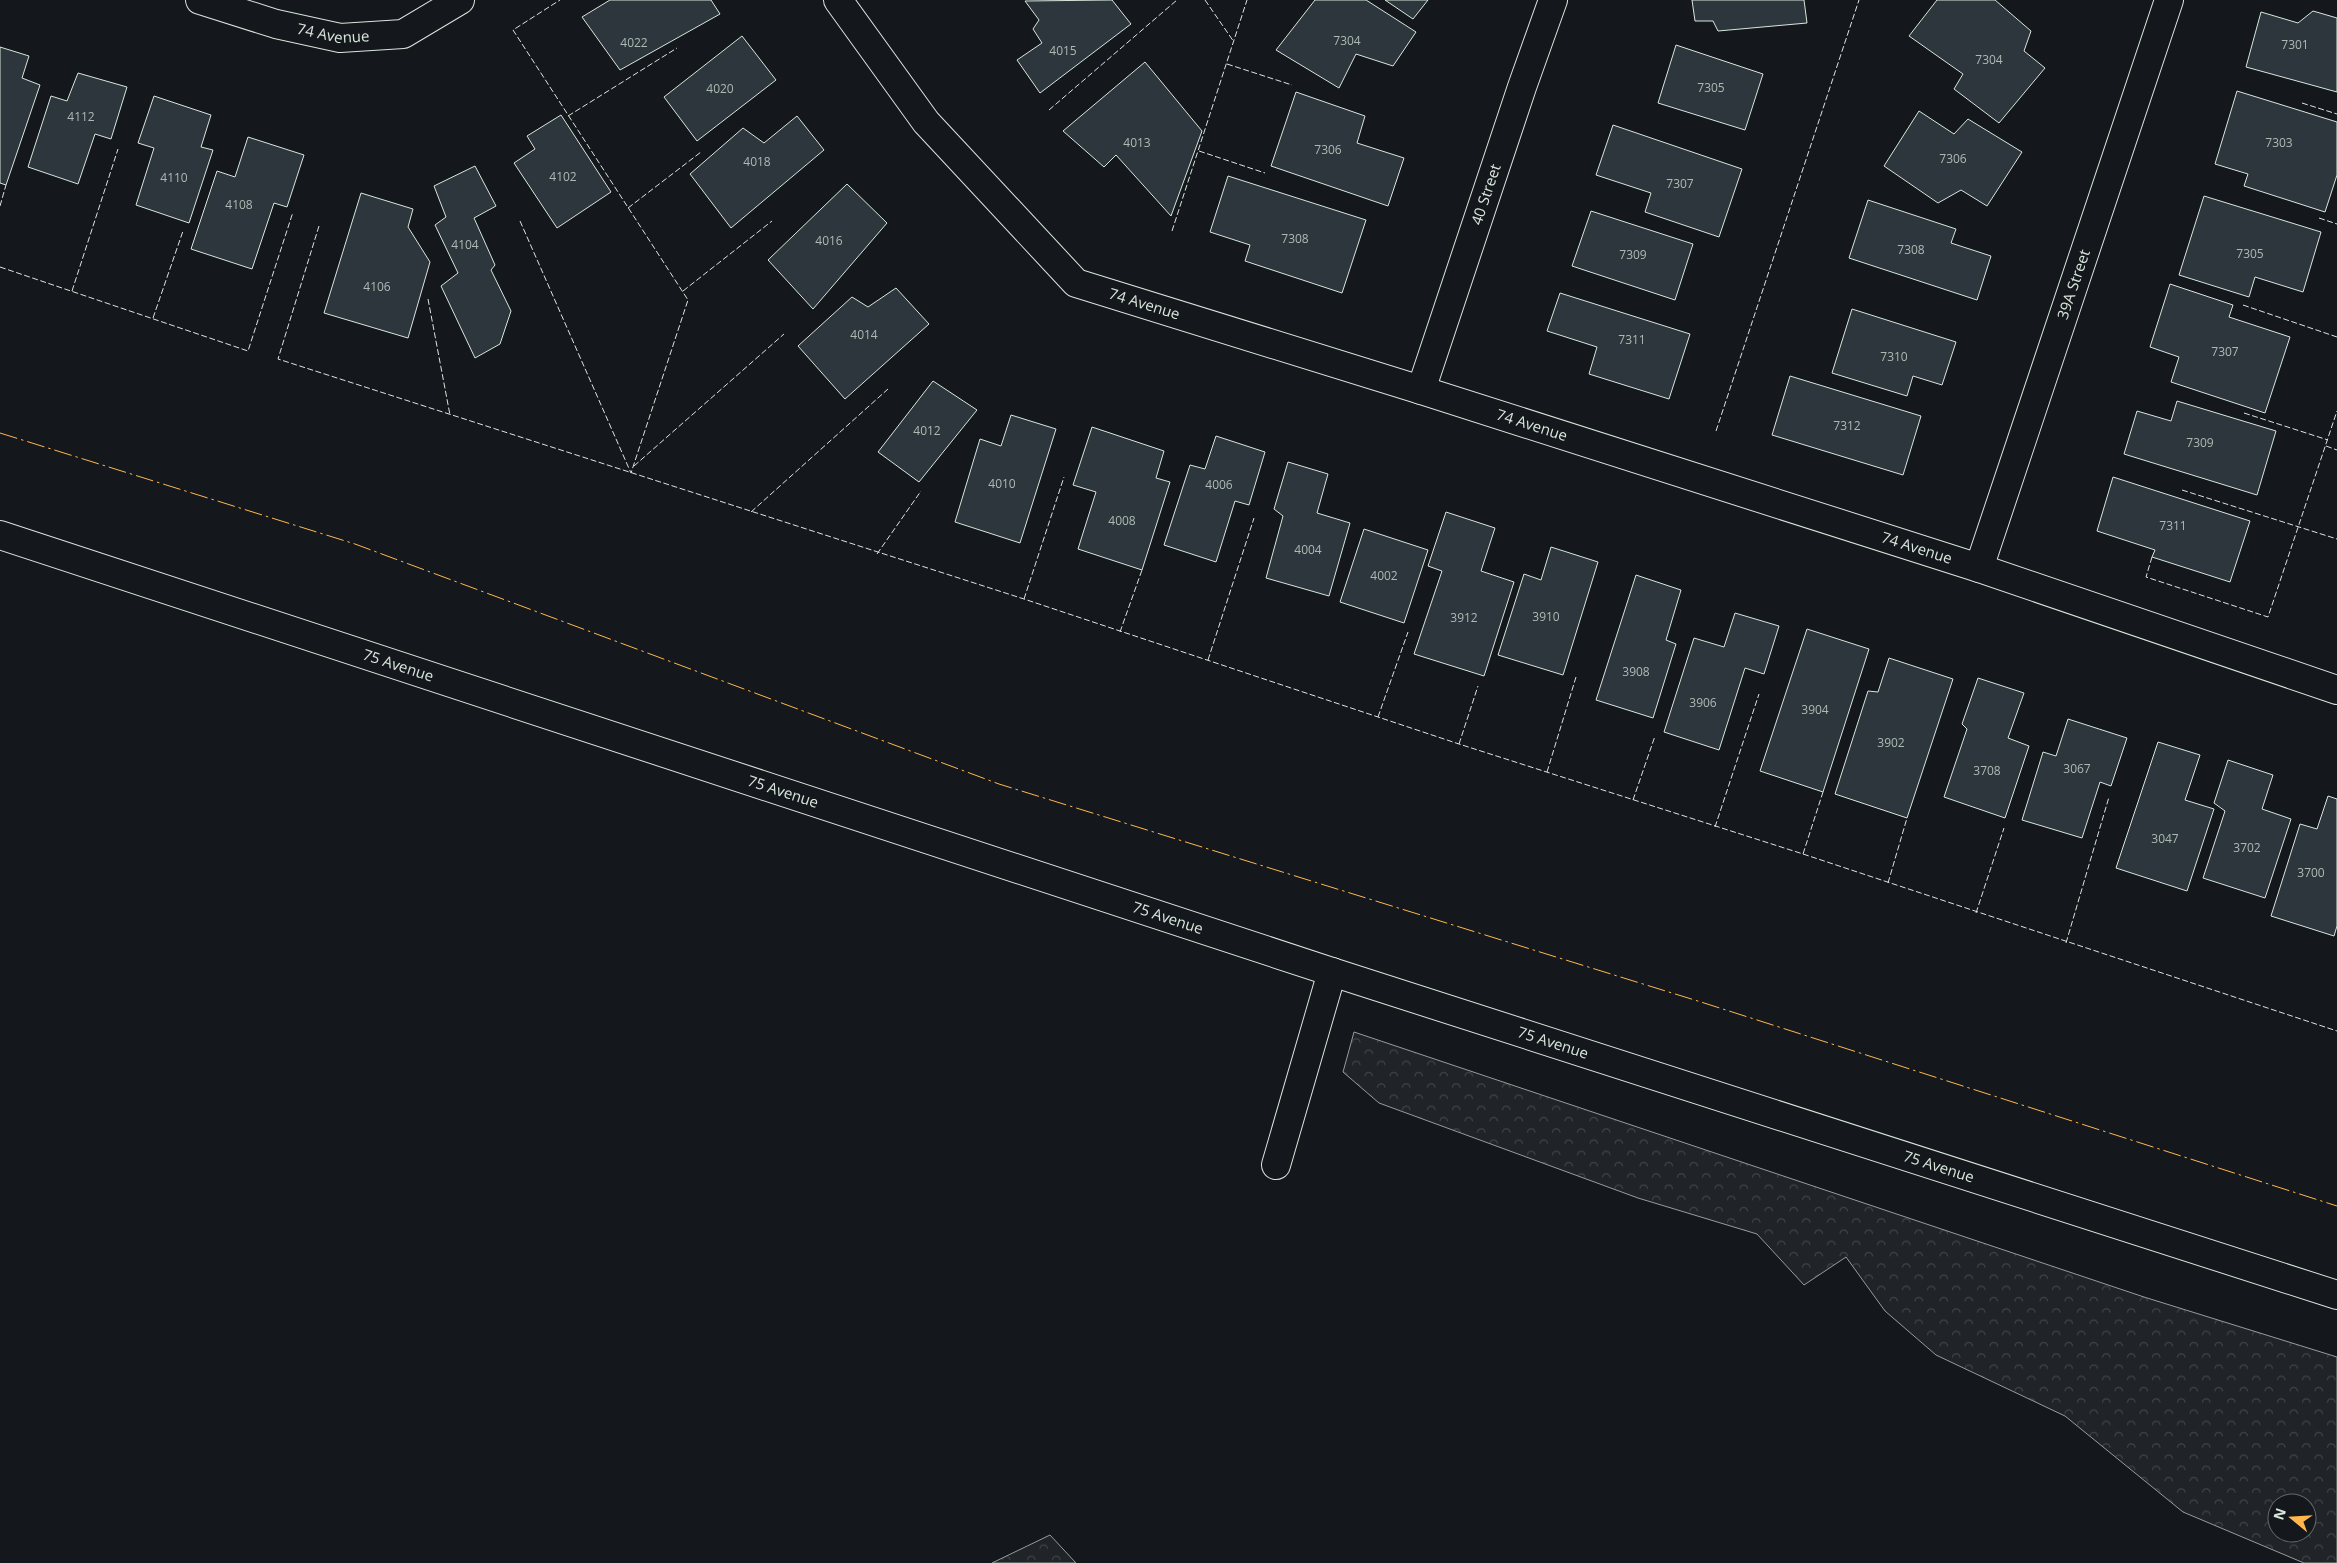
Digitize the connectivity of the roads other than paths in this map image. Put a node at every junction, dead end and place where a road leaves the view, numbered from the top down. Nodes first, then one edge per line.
1 (200, 0) edge
2 (460, 0) edge
3 (838, 0) edge
4 (1554, 0) edge
5 (2170, 0) edge
6 (1421, 390) junction
7 (0, 535) edge
8 (1979, 568) junction
9 (2337, 690) edge
10 (1332, 972) junction
11 (1276, 1165) dead end
12 (2337, 1295) edge

1 - 2 street, 74 Avenue
3 - 6 street, 74 Avenue
4 - 6 street, 40 Street
5 - 8 street, 39A Street
6 - 8 street, 74 Avenue
7 - 10 street, 75 Avenue
8 - 9 street, 74 Avenue
10 - 11 street
10 - 12 street, 75 Avenue

